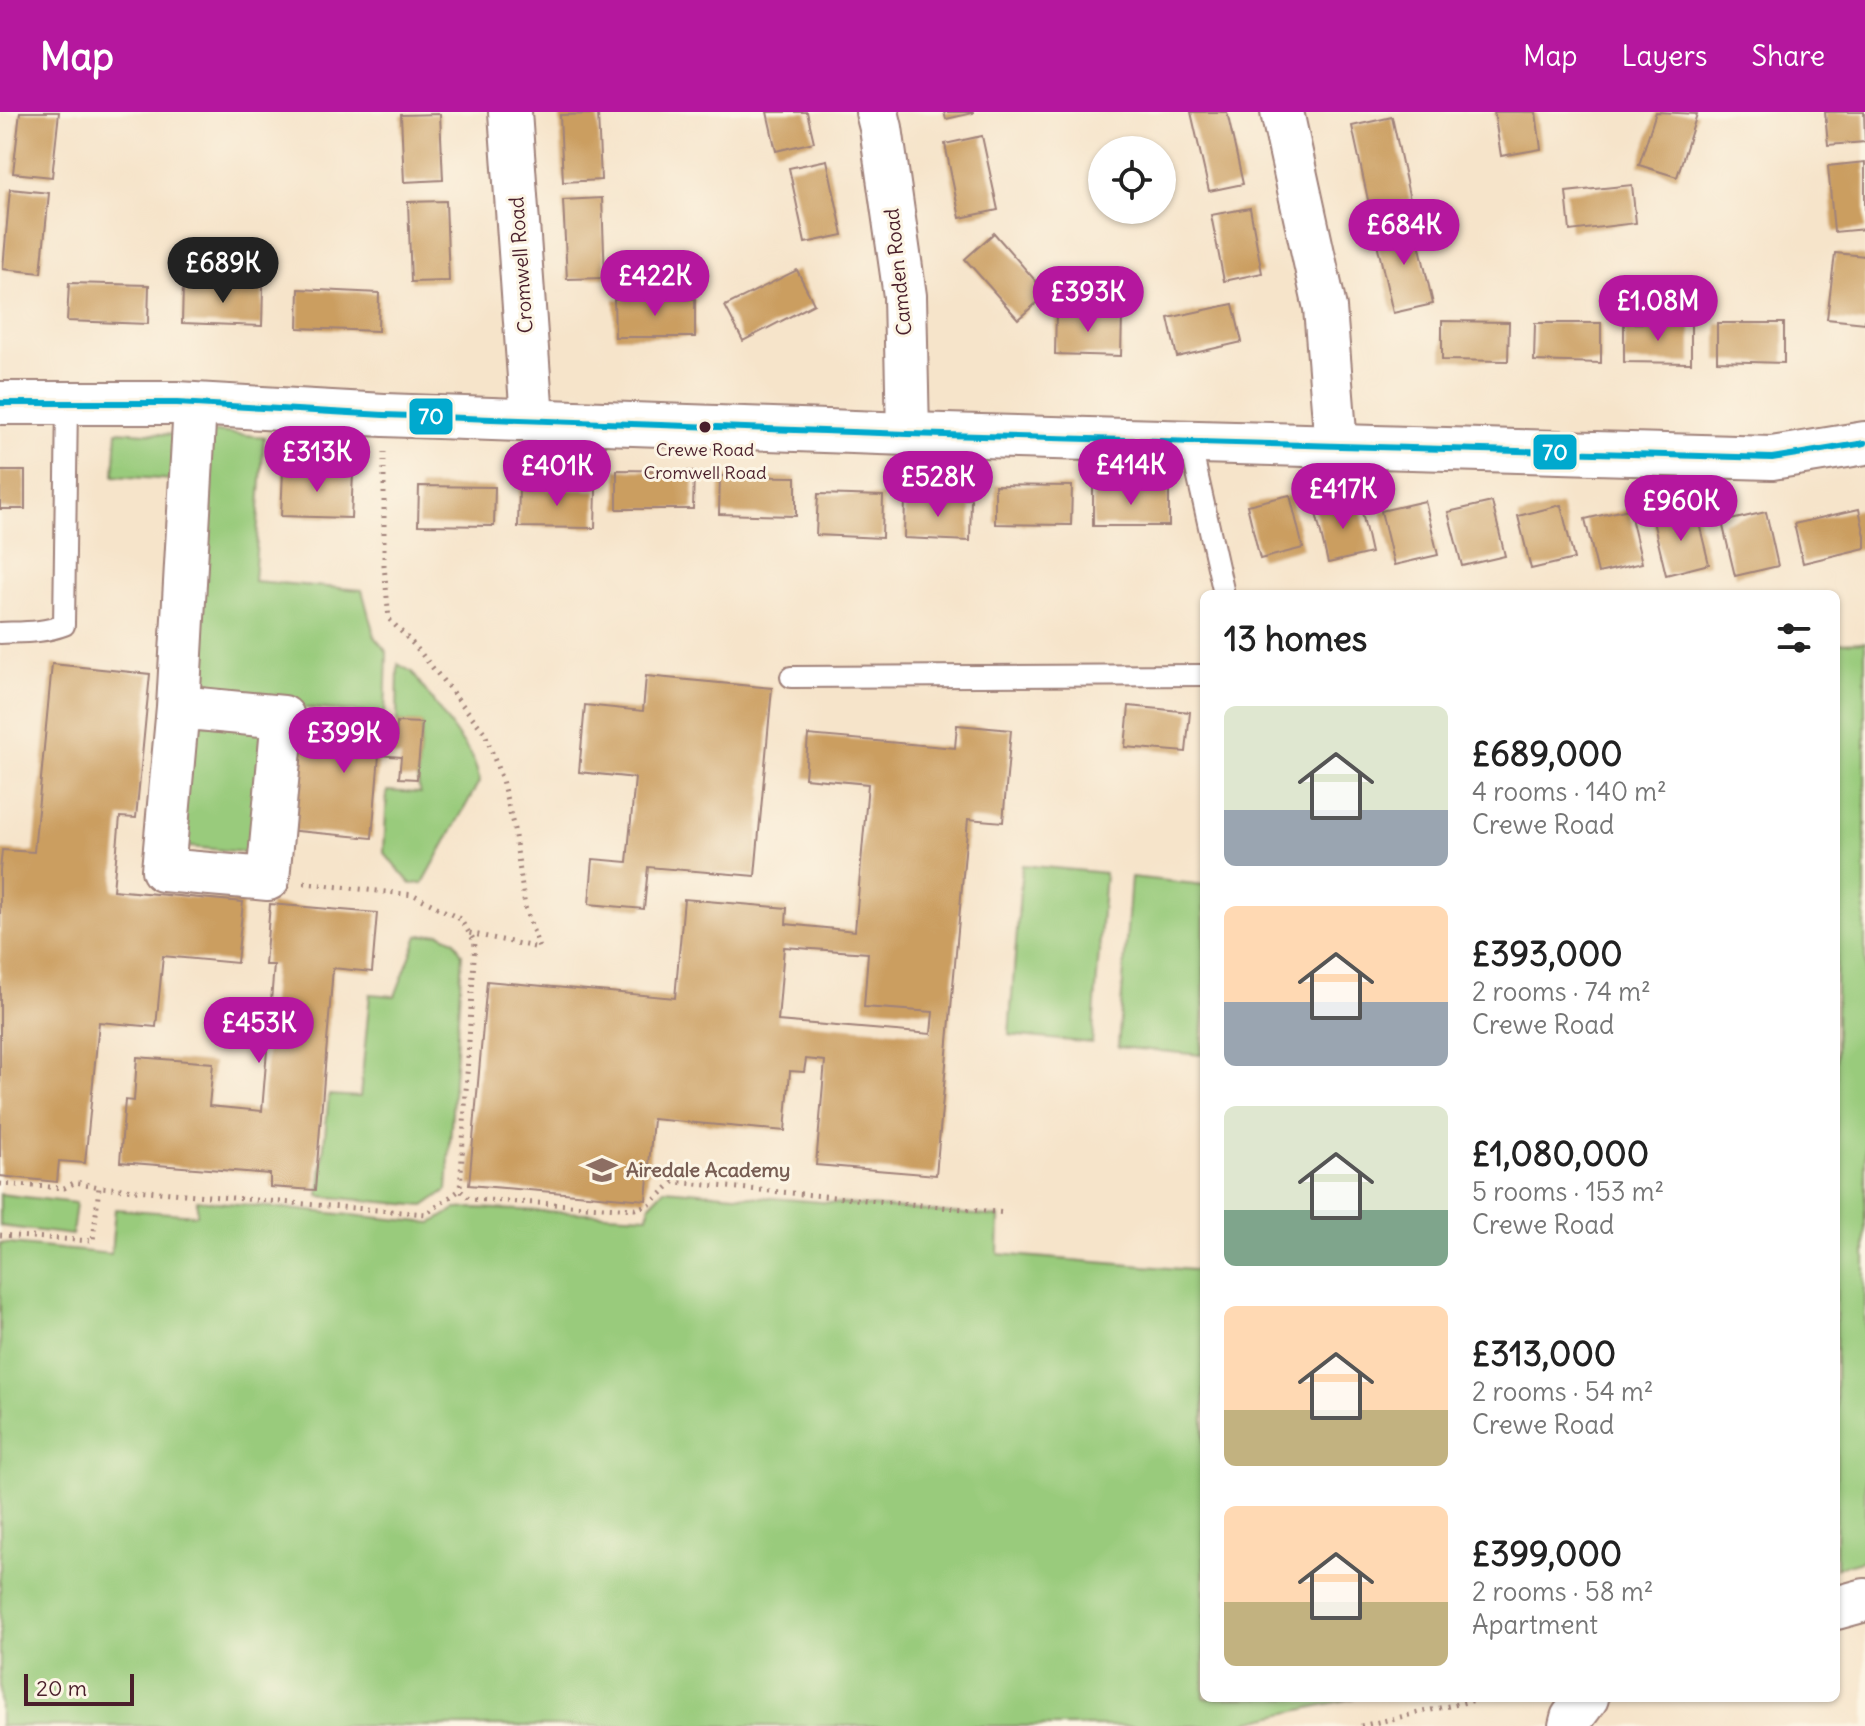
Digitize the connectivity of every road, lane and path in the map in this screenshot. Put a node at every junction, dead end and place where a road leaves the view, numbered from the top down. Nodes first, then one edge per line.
1 (510, 112) edge
2 (877, 112) edge
3 (1282, 112) edge
4 (0, 403) edge
5 (67, 403) junction
6 (195, 405) junction
7 (384, 415) junction
8 (532, 419) junction
9 (908, 434) junction
10 (1190, 442) junction
11 (1865, 443) edge
12 (1336, 445) junction
13 (1223, 590) edge
14 (0, 633) edge
15 (1200, 675) edge
16 (791, 677) dead end
17 (178, 707) junction
18 (268, 879) junction
19 (469, 933) junction
20 (0, 1184) edge
21 (99, 1187) junction
22 (460, 1190) junction
23 (1006, 1213) dead end
24 (0, 1235) edge
25 (1865, 1600) edge
26 (1840, 1607) edge
27 (1466, 1702) edge
28 (1584, 1702) edge
29 (1361, 1726) edge
30 (1570, 1726) edge

1 - 8 street, Cromwell Road
2 - 9 street, Camden Road
3 - 12 street
4 - 5 street
5 - 6 street
5 - 14 lane
6 - 7 street
6 - 17 street
7 - 8 street
7 - 19 path
8 - 9 street
9 - 10 street
10 - 12 street
10 - 13 lane
11 - 12 street
15 - 16 lane
17 - 18 street
17 - 18 street
18 - 19 path
19 - 22 path
20 - 21 path
21 - 22 path
21 - 24 path
22 - 23 path
25 - 26 street
27 - 29 path
28 - 30 street

